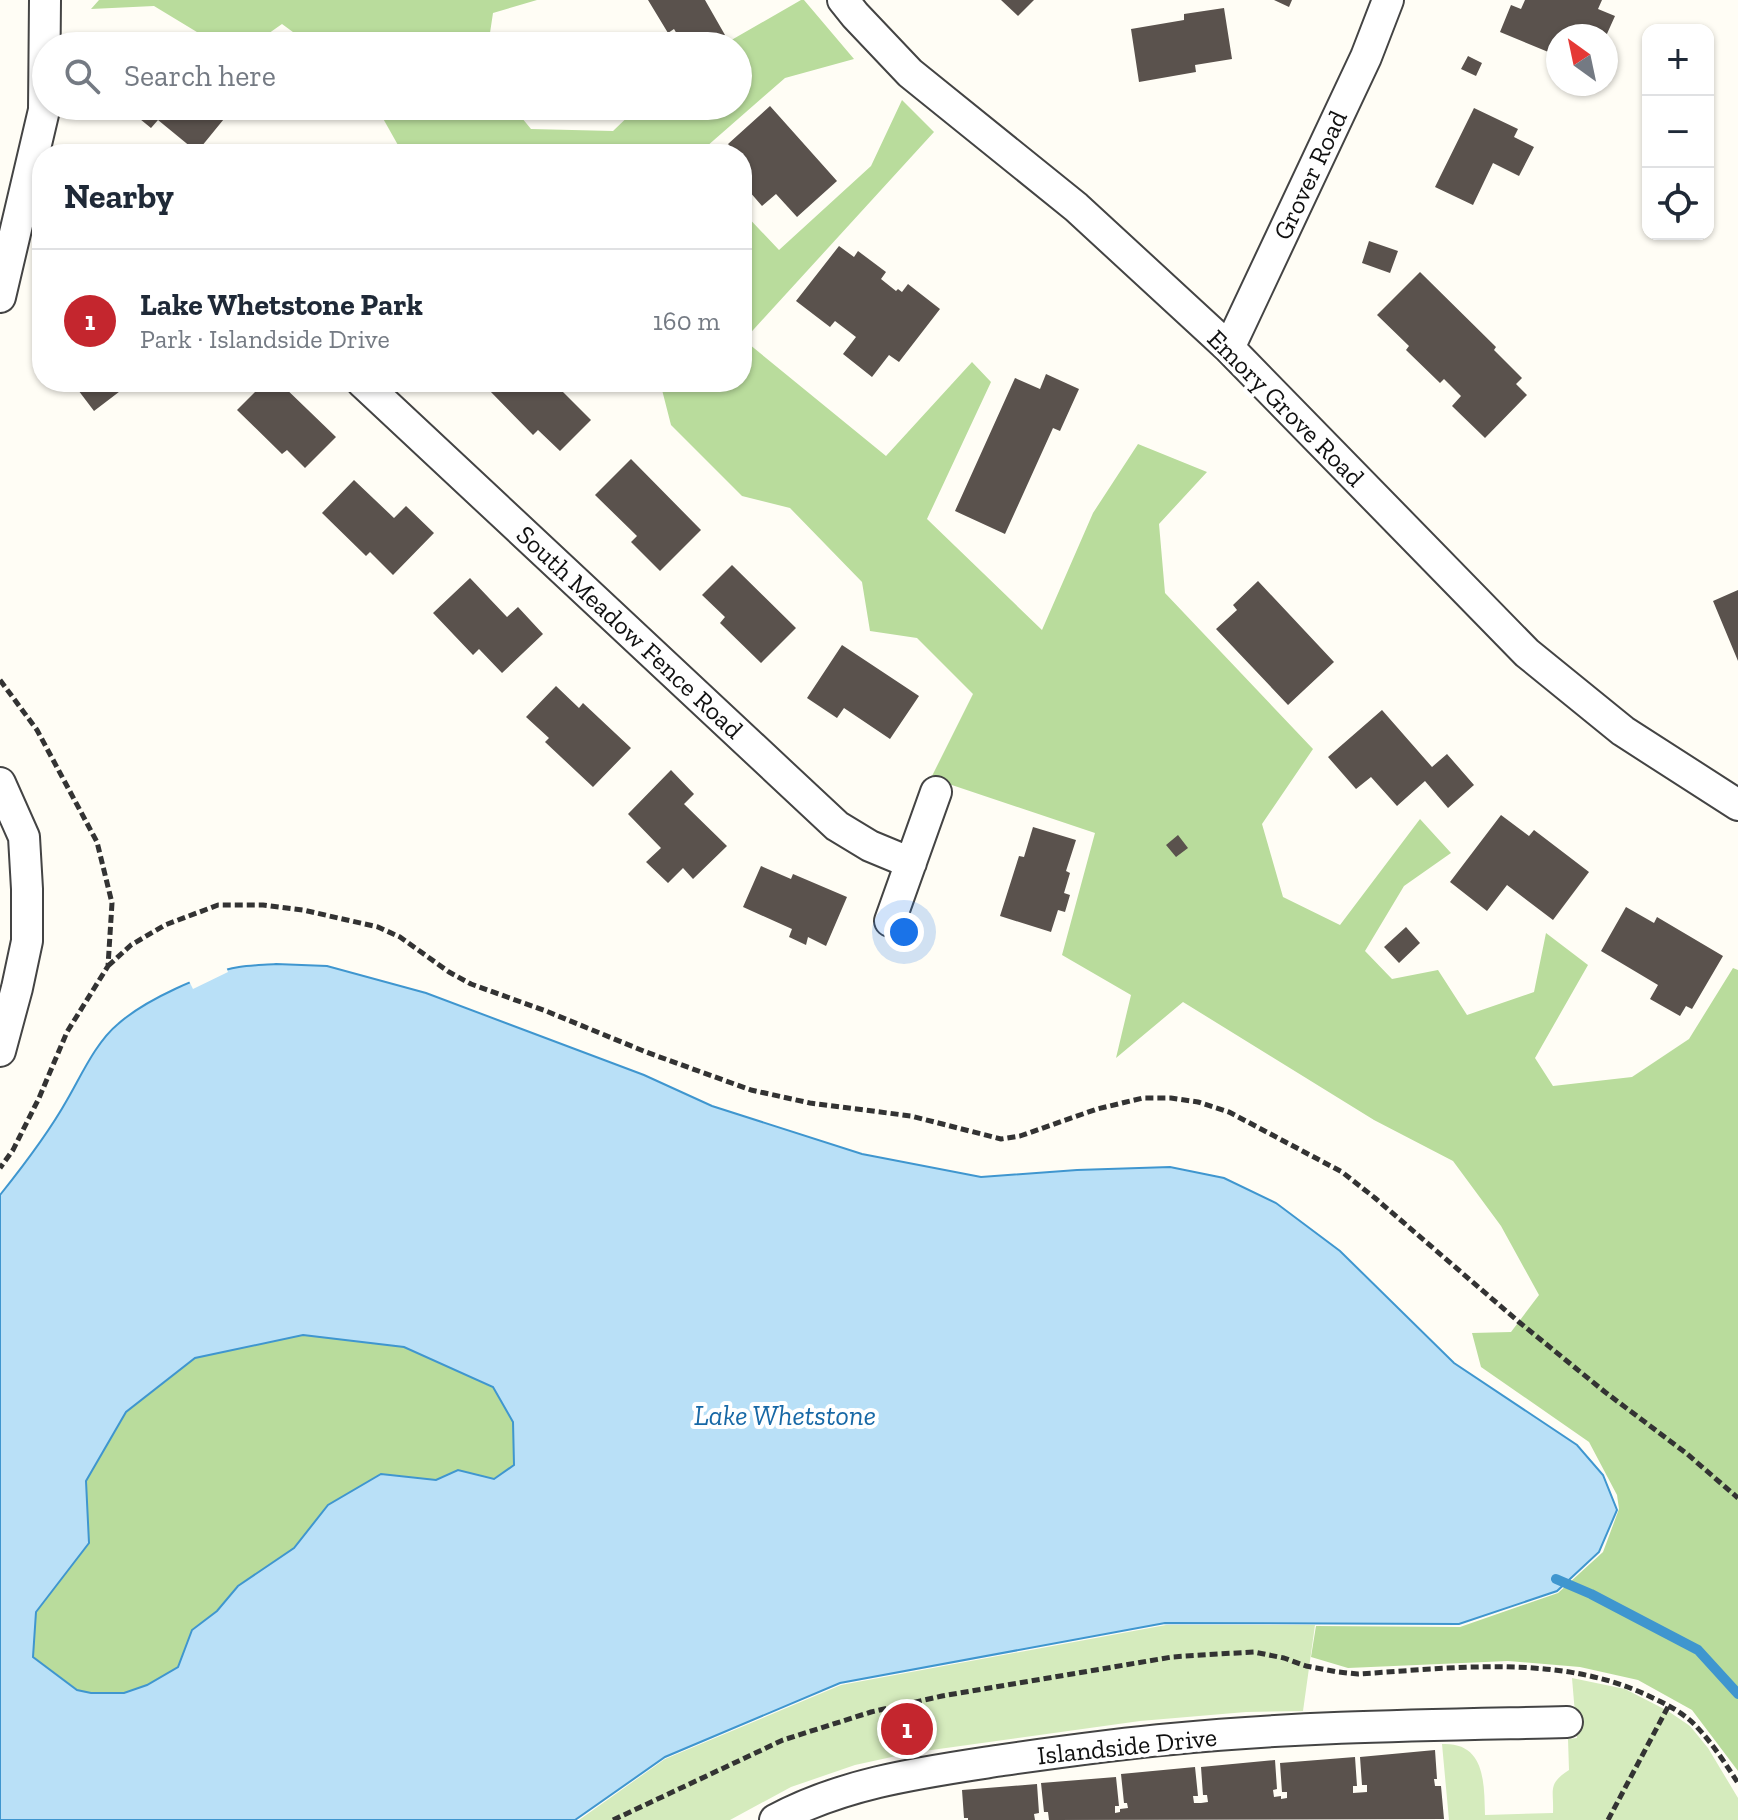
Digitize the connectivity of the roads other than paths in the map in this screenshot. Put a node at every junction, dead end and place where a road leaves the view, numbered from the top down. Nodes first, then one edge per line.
1 (45, 0) edge
2 (843, 0) edge
3 (1388, 0) edge
4 (45, 32) edge
5 (42, 120) edge
6 (36, 144) edge
7 (32, 160) edge
8 (22, 201) edge
9 (0, 297) edge
10 (1229, 348) junction
11 (373, 392) edge
12 (0, 783) edge
13 (936, 792) dead end
14 (1738, 805) edge
15 (911, 863) junction
16 (890, 921) dead end
17 (0, 1051) edge
18 (1567, 1722) dead end
19 (775, 1820) edge

1 - 4 street
2 - 10 street, Emory Grove Road
3 - 10 street, Grover Road
5 - 6 street
7 - 8 street
8 - 9 street
10 - 14 street, Emory Grove Road
11 - 15 street, South Meadow Fence Road
12 - 17 street
13 - 15 street
15 - 16 street
18 - 19 street, Islandside Drive

